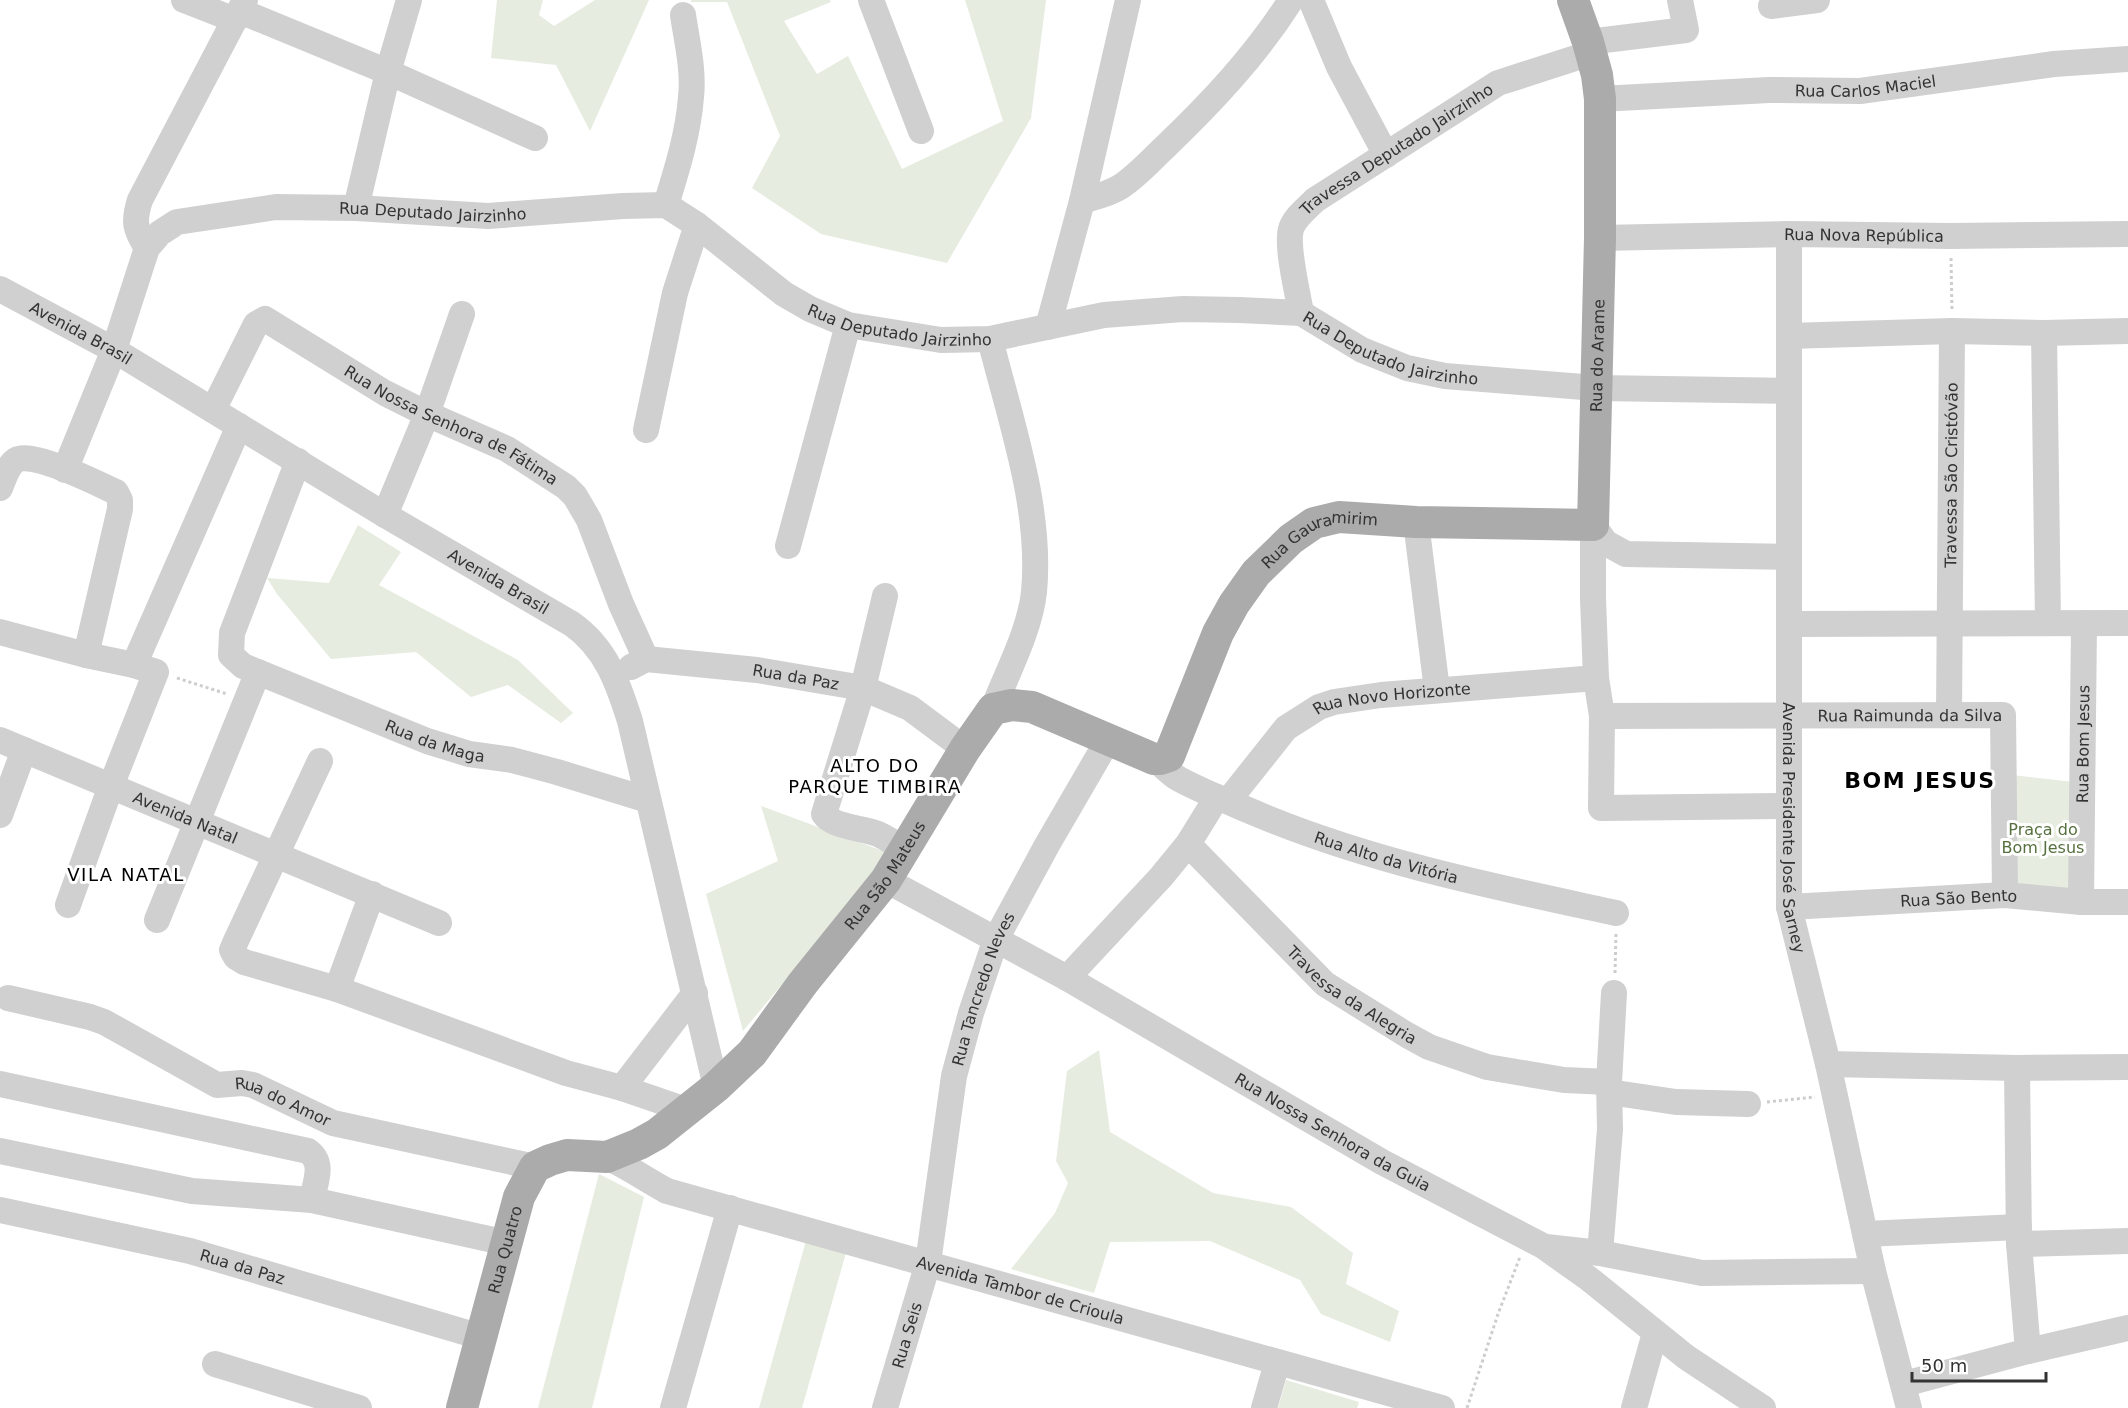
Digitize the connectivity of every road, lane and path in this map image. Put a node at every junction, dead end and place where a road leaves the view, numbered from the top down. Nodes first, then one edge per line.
1 (184, 0) edge
2 (409, 0) edge
3 (871, 0) edge
4 (1128, 0) edge
5 (1291, 0) edge
6 (1311, 0) edge
7 (1573, 0) edge
8 (1680, 0) edge
9 (1817, 0) edge
10 (1771, 6) dead end
11 (240, 10) edge
12 (682, 15) dead end
13 (1590, 47) junction
14 (2128, 59) edge
15 (388, 72) junction
16 (1600, 99) junction
17 (921, 131) dead end
18 (535, 138) dead end
19 (1386, 155) junction
20 (1082, 201) junction
21 (666, 205) junction
22 (356, 208) junction
23 (697, 225) junction
24 (1789, 234) junction
25 (2128, 234) edge
26 (1951, 236) junction
27 (1600, 238) junction
28 (147, 248) junction
29 (0, 289) edge
30 (462, 314) dead end
31 (1301, 314) junction
32 (848, 325) junction
33 (1048, 327) junction
34 (1952, 331) junction
35 (2128, 331) edge
36 (2044, 333) junction
37 (1789, 336) junction
38 (990, 339) junction
39 (114, 350) junction
40 (1596, 388) junction
41 (1789, 391) junction
42 (213, 410) junction
43 (427, 414) junction
44 (238, 426) junction
45 (646, 430) dead end
46 (298, 461) junction
47 (65, 470) junction
48 (0, 488) edge
49 (385, 515) junction
50 (1416, 522) junction
51 (1593, 525) junction
52 (788, 546) dead end
53 (1789, 557) junction
54 (885, 596) dead end
55 (2128, 622) edge
56 (1950, 623) junction
57 (2048, 623) junction
58 (2084, 623) junction
59 (1789, 624) junction
60 (3, 633) edge
61 (86, 656) junction
62 (646, 659) junction
63 (145, 668) junction
64 (258, 672) junction
65 (615, 676) junction
66 (1596, 678) junction
67 (863, 688) junction
68 (1437, 690) junction
69 (227, 694) dead end
70 (993, 709) junction
71 (1949, 715) junction
72 (1602, 716) junction
73 (1789, 716) junction
74 (0, 740) edge
75 (1108, 740) junction
76 (965, 749) junction
77 (24, 750) junction
78 (320, 761) dead end
79 (1163, 761) junction
80 (111, 786) junction
81 (1222, 799) junction
82 (648, 800) junction
83 (1789, 806) junction
84 (0, 815) edge
85 (196, 821) junction
86 (1188, 844) junction
87 (904, 849) junction
88 (276, 854) junction
89 (886, 880) junction
90 (372, 894) junction
91 (2005, 895) junction
92 (2081, 902) junction
93 (2128, 902) edge
94 (68, 904) dead end
95 (1789, 907) junction
96 (1616, 913) joint
97 (157, 920) dead end
98 (439, 923) dead end
99 (996, 939) junction
100 (1067, 978) junction
101 (337, 989) junction
102 (695, 993) junction
103 (1614, 993) joint
104 (8, 998) dead end
105 (1827, 1064) junction
106 (2128, 1067) edge
107 (2017, 1068) junction
108 (0, 1084) edge
109 (716, 1087) junction
110 (1609, 1087) junction
111 (622, 1088) junction
112 (1834, 1095) junction
113 (1748, 1104) joint
114 (686, 1110) junction
115 (0, 1151) edge
116 (607, 1157) junction
117 (535, 1167) junction
118 (312, 1200) junction
119 (730, 1208) junction
120 (0, 1210) edge
121 (1865, 1234) junction
122 (2019, 1236) junction
123 (2128, 1241) edge
124 (1536, 1242) junction
125 (507, 1243) junction
126 (1600, 1253) junction
127 (928, 1263) junction
128 (1873, 1271) junction
129 (2128, 1328) edge
130 (1655, 1334) junction
131 (481, 1337) junction
132 (2028, 1351) junction
133 (1277, 1363) junction
134 (215, 1364) dead end
135 (1907, 1396) edge
136 (1377, 1399) edge
137 (359, 1408) edge
138 (462, 1408) edge
139 (673, 1408) edge
140 (885, 1408) edge
141 (1264, 1408) edge
142 (1442, 1408) edge
143 (1467, 1408) edge
144 (1634, 1408) edge
145 (1763, 1408) edge

1 - 11 street
2 - 15 street
3 - 17 street
4 - 20 street
5 - 20 street
6 - 19 street
7 - 13 main road, Rua do Arame
8 - 13 street, Travessa Deputado Jairzinho
9 - 10 street
11 - 15 street
11 - 28 street
12 - 21 street
13 - 16 main road, Rua do Arame
13 - 19 street, Travessa Deputado Jairzinho
14 - 16 street, Rua Carlos Maciel
15 - 18 street
15 - 22 street
16 - 27 main road, Rua do Arame
19 - 31 street, Travessa Deputado Jairzinho
20 - 33 street
21 - 22 street, Rua Deputado Jairzinho
21 - 23 street, Rua Deputado Jairzinho
22 - 28 street, Rua Deputado Jairzinho
23 - 32 street, Rua Deputado Jairzinho
23 - 45 street
24 - 26 street, Rua Nova República
24 - 27 street, Rua Nova República
24 - 37 street, Avenida Presidente José Sarney
25 - 26 street, Rua Nova República
26 - 34 path
27 - 40 main road, Rua do Arame
28 - 39 street, Rua Deputado Jairzinho
29 - 39 street, Avenida Brasil
30 - 43 street
31 - 33 street, Rua Deputado Jairzinho
31 - 40 street, Rua Deputado Jairzinho
32 - 38 street, Rua Deputado Jairzinho
32 - 52 street
33 - 38 street, Rua Deputado Jairzinho
34 - 36 street
34 - 37 street
34 - 56 street, Travessa São Cristóvão
35 - 36 street
36 - 57 street
37 - 41 street, Avenida Presidente José Sarney
38 - 70 street, Rua São Mateus
39 - 42 street, Avenida Brasil
39 - 47 street, Rua Deputado Jairzinho
40 - 41 street, Rua Deputado Jairzinho
40 - 51 main road, Rua do Arame
41 - 53 street, Avenida Presidente José Sarney
42 - 43 street, Rua Nossa Senhora de Fátima
42 - 44 street, Avenida Brasil
43 - 49 street
43 - 62 street, Rua Nossa Senhora de Fátima
44 - 46 street, Avenida Brasil
44 - 63 street
46 - 49 street, Avenida Brasil
46 - 64 street, Rua da Maga
47 - 48 street
47 - 61 street
49 - 65 street, Avenida Brasil
50 - 51 main road, Rua Gauramirim
50 - 68 street
50 - 79 main road, Rua Gauramirim
51 - 53 street
51 - 66 street, Rua do Arame
53 - 59 street, Avenida Presidente José Sarney
54 - 67 street
55 - 58 street
56 - 57 street
56 - 59 street
56 - 71 street, Travessa São Cristóvão
57 - 58 street
58 - 92 street, Rua Bom Jesus
59 - 73 street, Avenida Presidente José Sarney
60 - 61 street
61 - 63 street
62 - 65 street
62 - 67 street, Rua da Paz
63 - 69 path
63 - 80 street
64 - 82 street, Rua da Maga
64 - 85 street
65 - 82 street, Avenida Brasil
66 - 68 street, Rua Novo Horizonte
66 - 72 street, Rua do Arame
67 - 76 street, Rua da Paz
67 - 87 street
68 - 81 street, Rua Novo Horizonte
70 - 75 main road, Rua Alto da Vitória
70 - 76 main road, Rua São Mateus
71 - 73 street, Rua Raimunda da Silva
71 - 91 street, Rua Raimunda da Silva
72 - 73 street, Rua Raimunda da Silva
72 - 83 street, Rua do Arame
73 - 83 street, Avenida Presidente José Sarney
74 - 77 street, Avenida Natal
75 - 79 main road, Rua Alto da Vitória
75 - 99 street, Rua Tancredo Neves
76 - 87 main road, Rua São Mateus
77 - 80 street, Avenida Natal
77 - 84 street
78 - 88 street
79 - 81 street, Rua Alto da Vitória
80 - 85 street, Avenida Natal
80 - 94 street
81 - 86 street
81 - 96 street, Rua Alto da Vitória
82 - 102 street, Avenida Brasil
83 - 95 street, Avenida Presidente José Sarney
85 - 88 street, Avenida Natal
85 - 97 street
86 - 100 street
86 - 110 street, Travessa da Alegria
87 - 89 main road, Rua São Mateus
88 - 90 street, Avenida Natal
88 - 101 street
89 - 99 street, Rua Nossa Senhora da Guia
89 - 109 main road, Rua São Mateus
90 - 98 street, Avenida Natal
90 - 101 street
91 - 92 street, Rua São Bento
91 - 95 street, Rua São Bento
92 - 93 street, Rua São Bento
95 - 105 street, Avenida Presidente José Sarney
96 - 103 path
99 - 100 street, Rua Nossa Senhora da Guia
99 - 127 street, Rua Tancredo Neves
100 - 124 street, Rua Nossa Senhora da Guia
101 - 111 street
102 - 109 street, Avenida Brasil
102 - 111 street
103 - 110 street
104 - 117 street, Rua do Amor
105 - 107 street
105 - 112 street, Avenida Presidente José Sarney
106 - 107 street
107 - 122 street
108 - 118 street
109 - 114 main road, Rua São Mateus
110 - 113 street, Travessa da Alegria
110 - 126 street
111 - 114 street
112 - 113 path
112 - 121 street, Avenida Presidente José Sarney
114 - 116 main road, Rua São Mateus
115 - 118 street
116 - 117 main road
116 - 119 street, Avenida Tambor de Crioula
117 - 125 main road, Rua Quatro
118 - 125 street
119 - 127 street, Avenida Tambor de Crioula
119 - 139 street
120 - 131 street, Rua da Paz
121 - 122 street
121 - 128 street, Avenida Presidente José Sarney
122 - 123 street
122 - 132 street
124 - 126 street
124 - 130 street, Rua Nossa Senhora da Guia
124 - 143 path
125 - 131 main road, Rua Quatro
126 - 128 street
127 - 133 street, Avenida Tambor de Crioula
127 - 140 street, Rua Seis
128 - 135 street, Avenida Presidente José Sarney
129 - 132 street
130 - 144 street
130 - 145 street, Rua Nossa Senhora da Guia
131 - 138 main road, Rua Quatro
132 - 135 street
133 - 136 street, Avenida Tambor de Crioula
133 - 141 street
134 - 137 street
136 - 142 street, Avenida Tambor de Crioula

